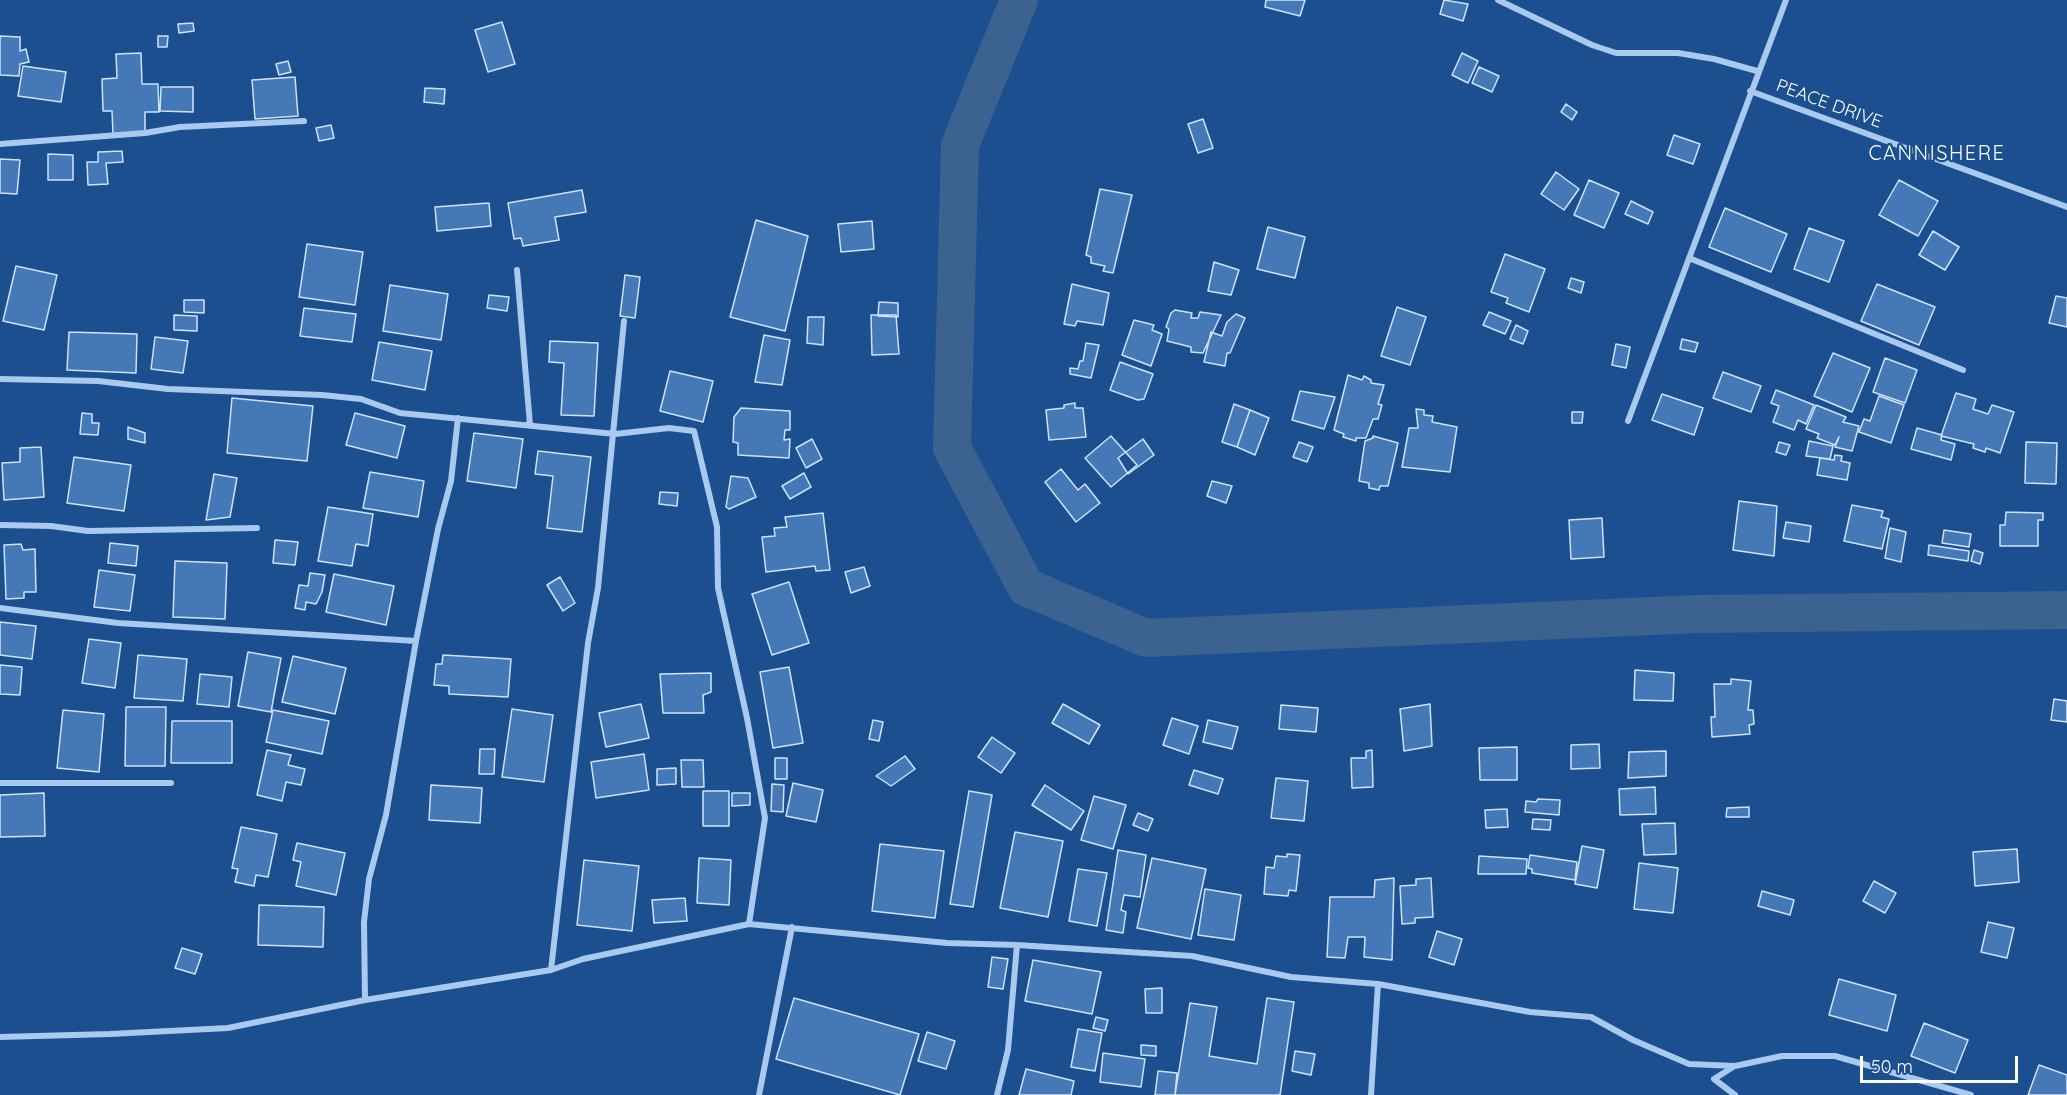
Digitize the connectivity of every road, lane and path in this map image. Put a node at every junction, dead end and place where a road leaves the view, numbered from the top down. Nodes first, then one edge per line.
1 (1498, 0) edge
2 (1786, 0) edge
3 (1757, 71) junction
4 (1750, 91) junction
5 (304, 121) dead end
6 (0, 144) edge
7 (2067, 207) edge
8 (1689, 258) junction
9 (517, 270) dead end
10 (624, 321) dead end
11 (1963, 370) dead end
12 (0, 379) edge
13 (457, 418) junction
14 (1628, 421) dead end
15 (530, 425) junction
16 (615, 434) junction
17 (0, 525) edge
18 (257, 528) dead end
19 (0, 608) edge
20 (416, 640) junction
21 (0, 783) edge
22 (171, 783) dead end
23 (749, 924) junction
24 (792, 927) junction
25 (1017, 945) junction
26 (551, 970) junction
27 (1378, 984) junction
28 (365, 1000) junction
29 (0, 1036) edge
30 (1735, 1066) junction
31 (759, 1095) edge
32 (997, 1095) edge
33 (1371, 1095) edge
34 (1735, 1095) edge
35 (1971, 1095) edge

1 - 3 street
2 - 3 street
3 - 4 street
4 - 7 street, PEACE DRIVE
4 - 8 street
5 - 6 street
8 - 11 street
8 - 14 street
9 - 15 street
10 - 16 street
12 - 13 street
13 - 15 street
13 - 20 street
15 - 16 street
16 - 23 street
16 - 26 street
17 - 18 street
19 - 20 street
20 - 28 street
21 - 22 street
23 - 24 street
23 - 26 street
24 - 25 street
24 - 31 street
25 - 27 street
25 - 32 street
26 - 28 street
27 - 30 street
27 - 33 street
28 - 29 street
30 - 34 street
30 - 35 street

